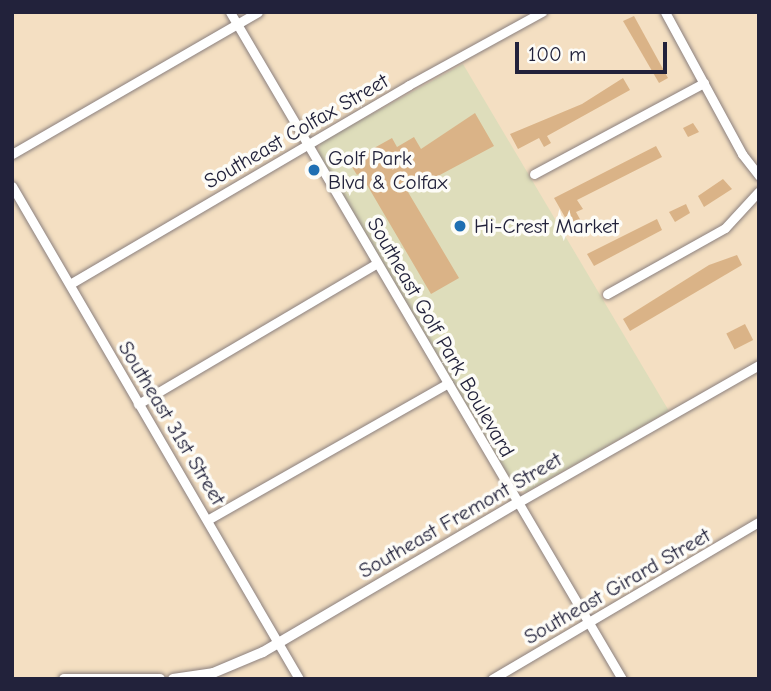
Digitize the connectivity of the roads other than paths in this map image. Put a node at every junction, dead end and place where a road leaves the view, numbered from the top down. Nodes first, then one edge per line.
1 (230, 12) edge
2 (258, 12) edge
3 (542, 12) edge
4 (665, 12) edge
5 (237, 24) junction
6 (704, 83) junction
7 (307, 144) junction
8 (12, 155) edge
9 (534, 174) dead end
10 (759, 176) edge
11 (12, 186) edge
12 (759, 191) edge
13 (377, 263) junction
14 (70, 284) junction
15 (607, 294) dead end
16 (759, 365) edge
17 (448, 383) junction
18 (138, 404) junction
19 (517, 503) junction
20 (209, 519) junction
21 (759, 522) edge
22 (588, 622) junction
23 (278, 642) junction
24 (64, 679) edge
25 (160, 679) edge
26 (173, 679) edge
27 (299, 679) edge
28 (492, 679) edge
29 (622, 679) edge

1 - 5 street, Southeast Golf Park Boulevard
2 - 5 street
3 - 7 street, Southeast Colfax Street
4 - 6 street
5 - 7 street, Southeast Golf Park Boulevard
5 - 8 street
6 - 9 street
6 - 10 street
7 - 13 street, Southeast Golf Park Boulevard
7 - 14 street, Southeast Colfax Street
11 - 14 street, Southeast 31st Street
12 - 15 street
13 - 17 street, Southeast Golf Park Boulevard
13 - 18 street
14 - 18 street, Southeast 31st Street
16 - 19 street, Southeast Fremont Street
17 - 19 street, Southeast Golf Park Boulevard
17 - 20 street
18 - 20 street, Southeast 31st Street
19 - 22 street, Southeast Golf Park Boulevard
19 - 23 street, Southeast Fremont Street
20 - 23 street, Southeast 31st Street
21 - 22 street, Southeast Girard Street
22 - 28 street, Southeast Girard Street
22 - 29 street, Southeast Golf Park Boulevard
23 - 26 street, Southeast Fremont Street
23 - 27 street, Southeast 31st Street
24 - 25 street

